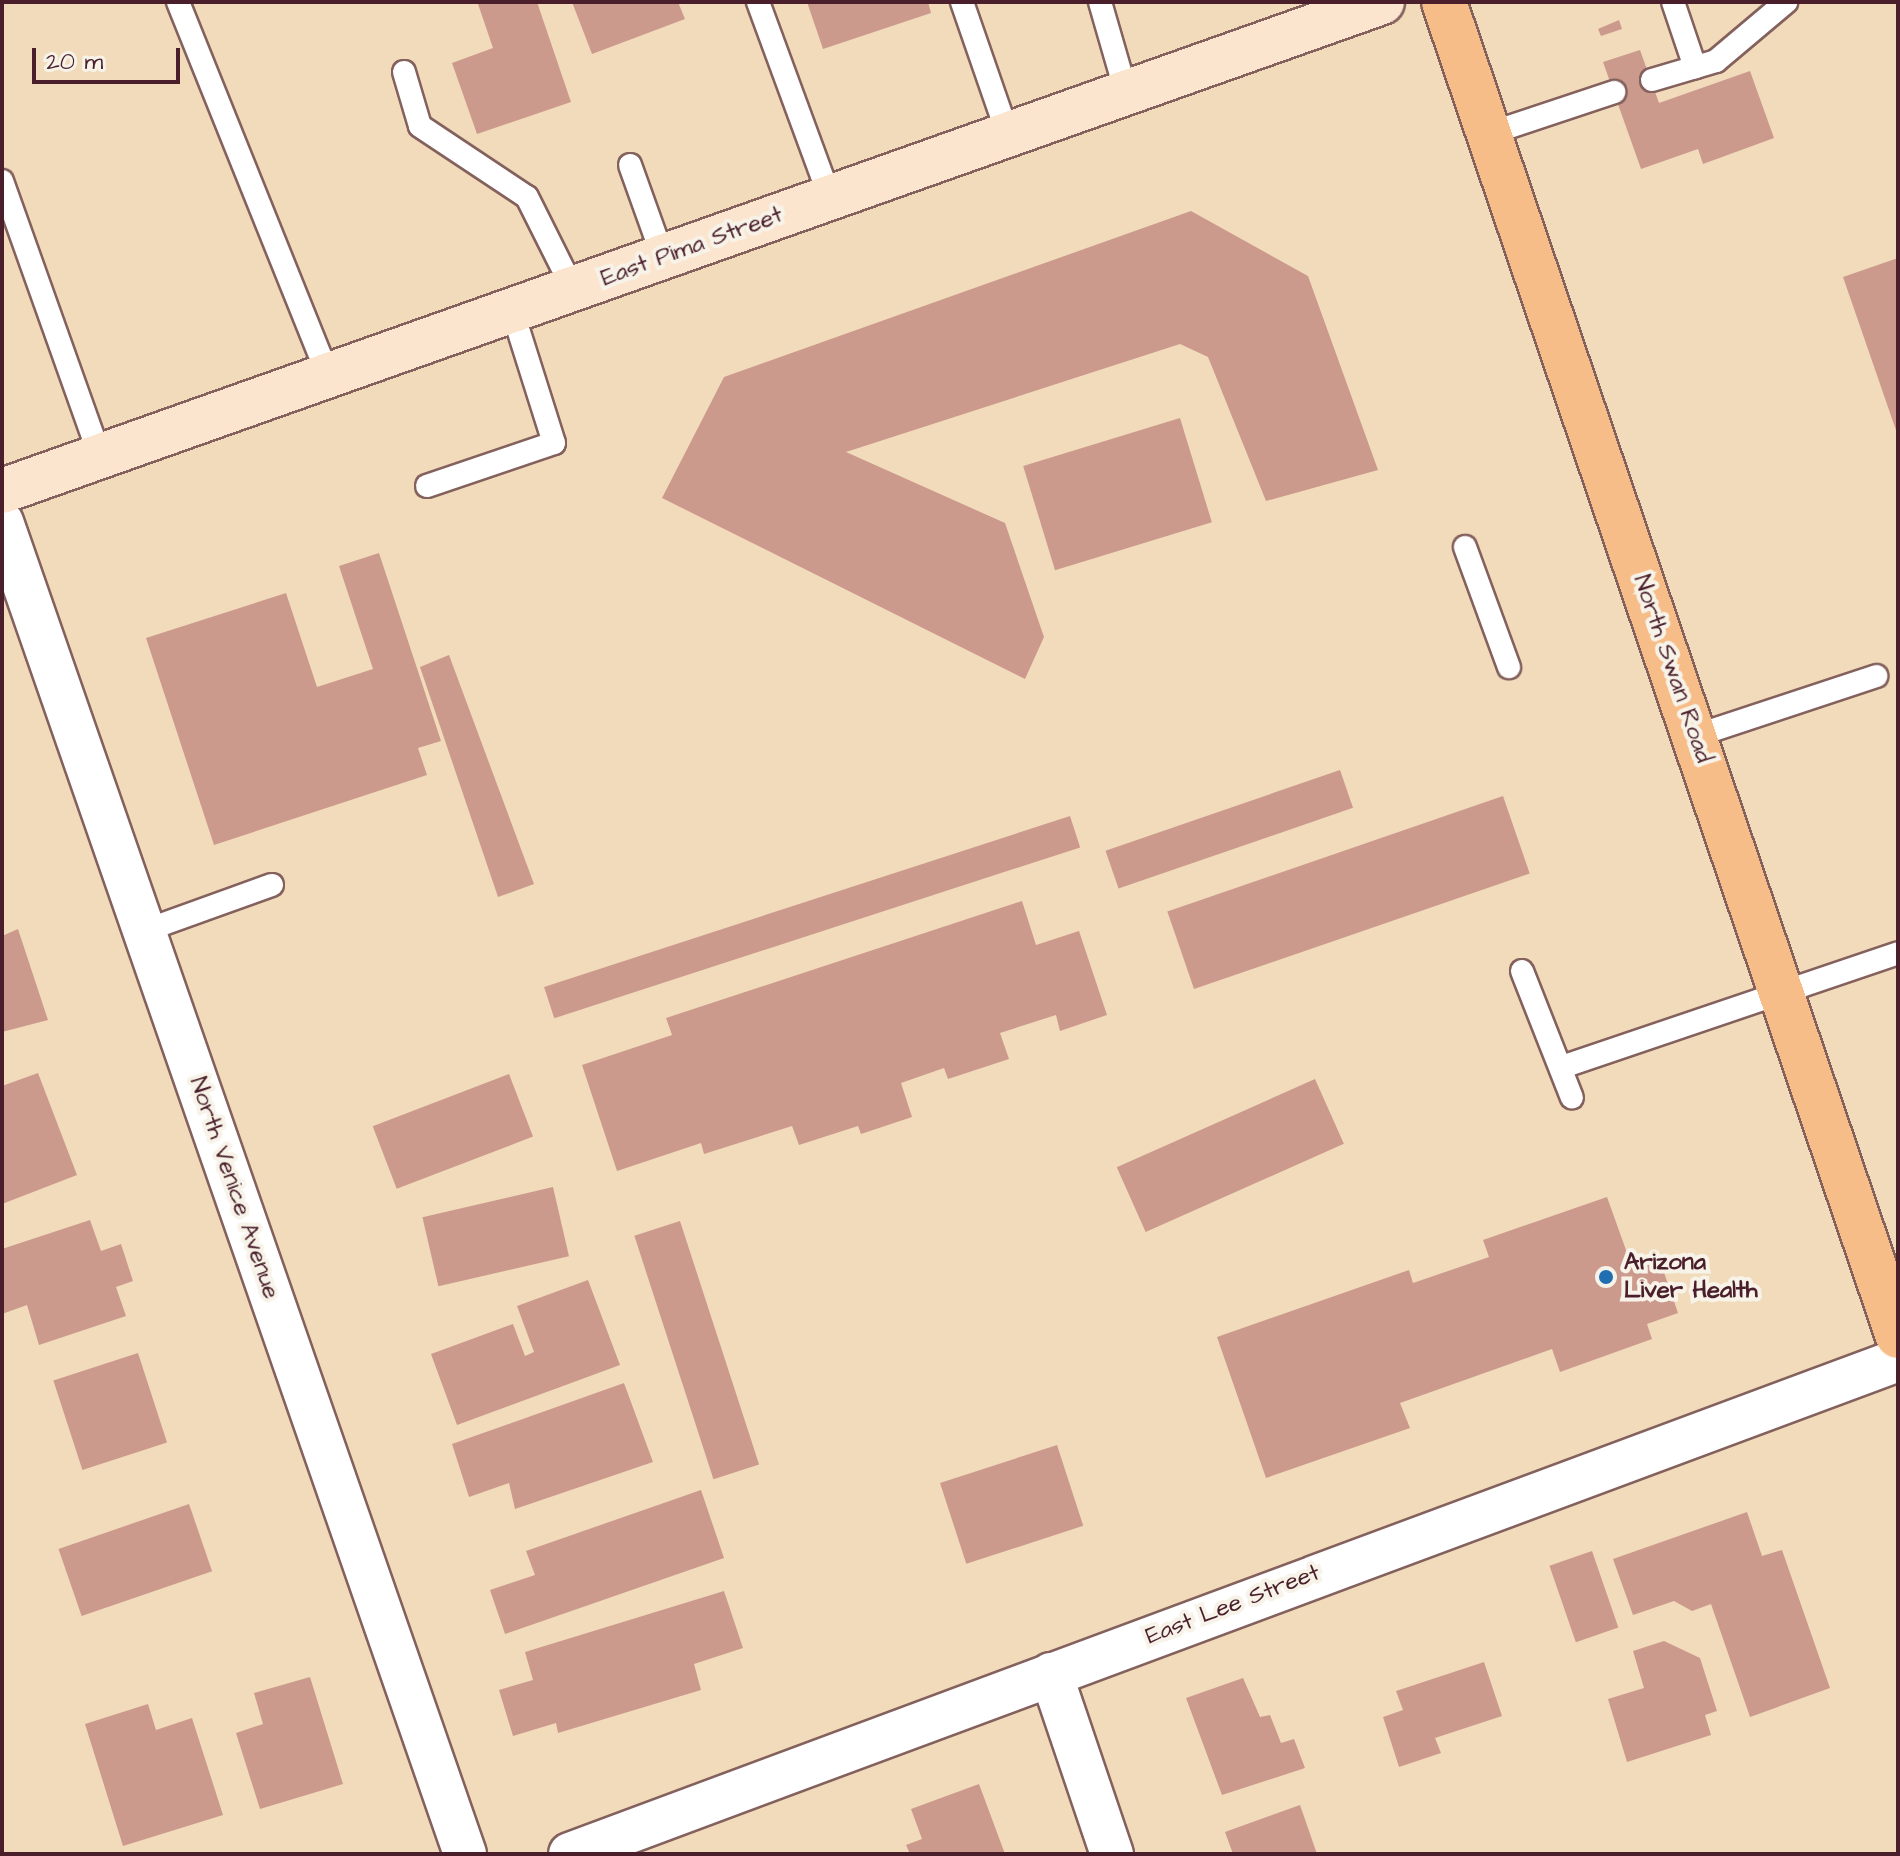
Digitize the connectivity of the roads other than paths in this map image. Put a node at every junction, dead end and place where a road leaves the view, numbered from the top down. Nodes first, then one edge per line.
1 (178, 2) edge
2 (758, 2) edge
3 (962, 2) edge
4 (1100, 2) edge
5 (1382, 2) edge
6 (1444, 2) edge
7 (1673, 2) edge
8 (1786, 2) edge
9 (1695, 67) junction
10 (404, 72) dead end
11 (1652, 80) dead end
12 (1126, 92) junction
13 (1614, 92) dead end
14 (1491, 133) junction
15 (1008, 135) junction
16 (630, 165) dead end
17 (2, 181) edge
18 (830, 198) junction
19 (663, 257) junction
20 (573, 289) junction
21 (512, 310) junction
22 (328, 376) junction
23 (100, 456) junction
24 (427, 486) dead end
25 (2, 491) edge
26 (2, 522) edge
27 (1465, 547) dead end
28 (1509, 667) dead end
29 (1876, 676) dead end
30 (1695, 736) junction
31 (272, 885) dead end
32 (144, 931) junction
33 (1898, 953) edge
34 (1522, 971) dead end
35 (1780, 988) junction
36 (1562, 1067) junction
37 (1572, 1098) dead end
38 (1898, 1336) edge
39 (1898, 1360) edge
40 (1051, 1674) junction
41 (465, 1854) edge
42 (570, 1854) edge
43 (1112, 1854) edge

1 - 22 lane
2 - 18 lane
3 - 15 lane
4 - 12 lane
5 - 12 street, East Pima Street
6 - 14 main road, North Swan Road
7 - 9 lane
8 - 9 lane
9 - 11 lane
10 - 20 lane
12 - 15 street, East Pima Street
13 - 14 lane
14 - 30 main road, North Swan Road
15 - 18 street, East Pima Street
16 - 19 lane
17 - 23 lane
18 - 19 street, East Pima Street
19 - 20 street, East Pima Street
20 - 21 street, East Pima Street
21 - 22 street, East Pima Street
21 - 24 lane
22 - 23 street, East Pima Street
23 - 25 street, East Pima Street
26 - 32 street, North Venice Avenue
27 - 28 lane
29 - 30 lane
30 - 35 main road, North Swan Road
31 - 32 lane
32 - 41 street, North Venice Avenue
33 - 35 lane
34 - 36 lane
35 - 36 lane
35 - 38 main road, North Swan Road
36 - 37 lane
39 - 40 street, East Lee Street
40 - 42 street, East Lee Street
40 - 43 street

